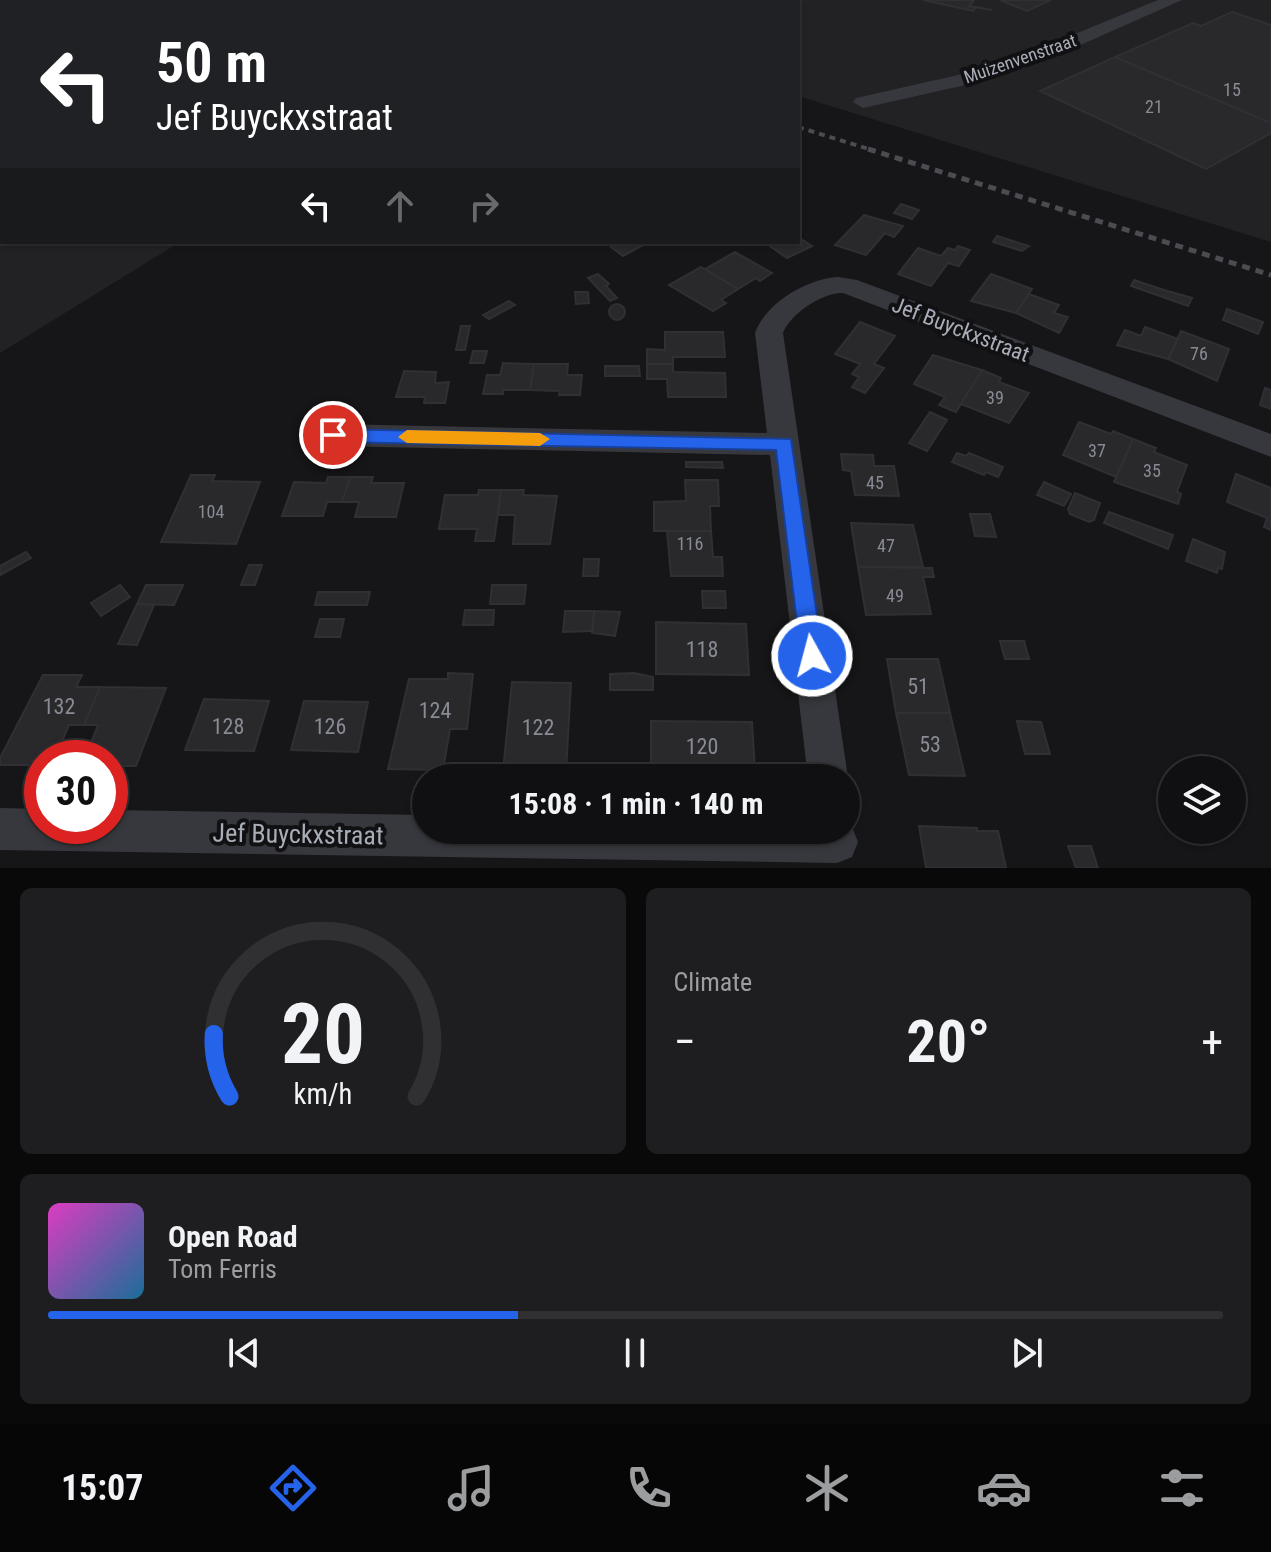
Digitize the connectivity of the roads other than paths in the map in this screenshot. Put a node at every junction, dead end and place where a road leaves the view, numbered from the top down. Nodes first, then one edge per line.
1 (1173, 0) edge
2 (863, 102) dead end
3 (333, 435) dead end
4 (784, 444) junction
5 (1271, 446) edge
6 (826, 764) edge
7 (0, 829) edge
8 (837, 847) edge

1 - 2 street, Muizenvenstraat
3 - 4 street
4 - 5 street, Jef Buyckxstraat
4 - 6 street, Jef Buyckxstraat
7 - 8 street, Jef Buyckxstraat

